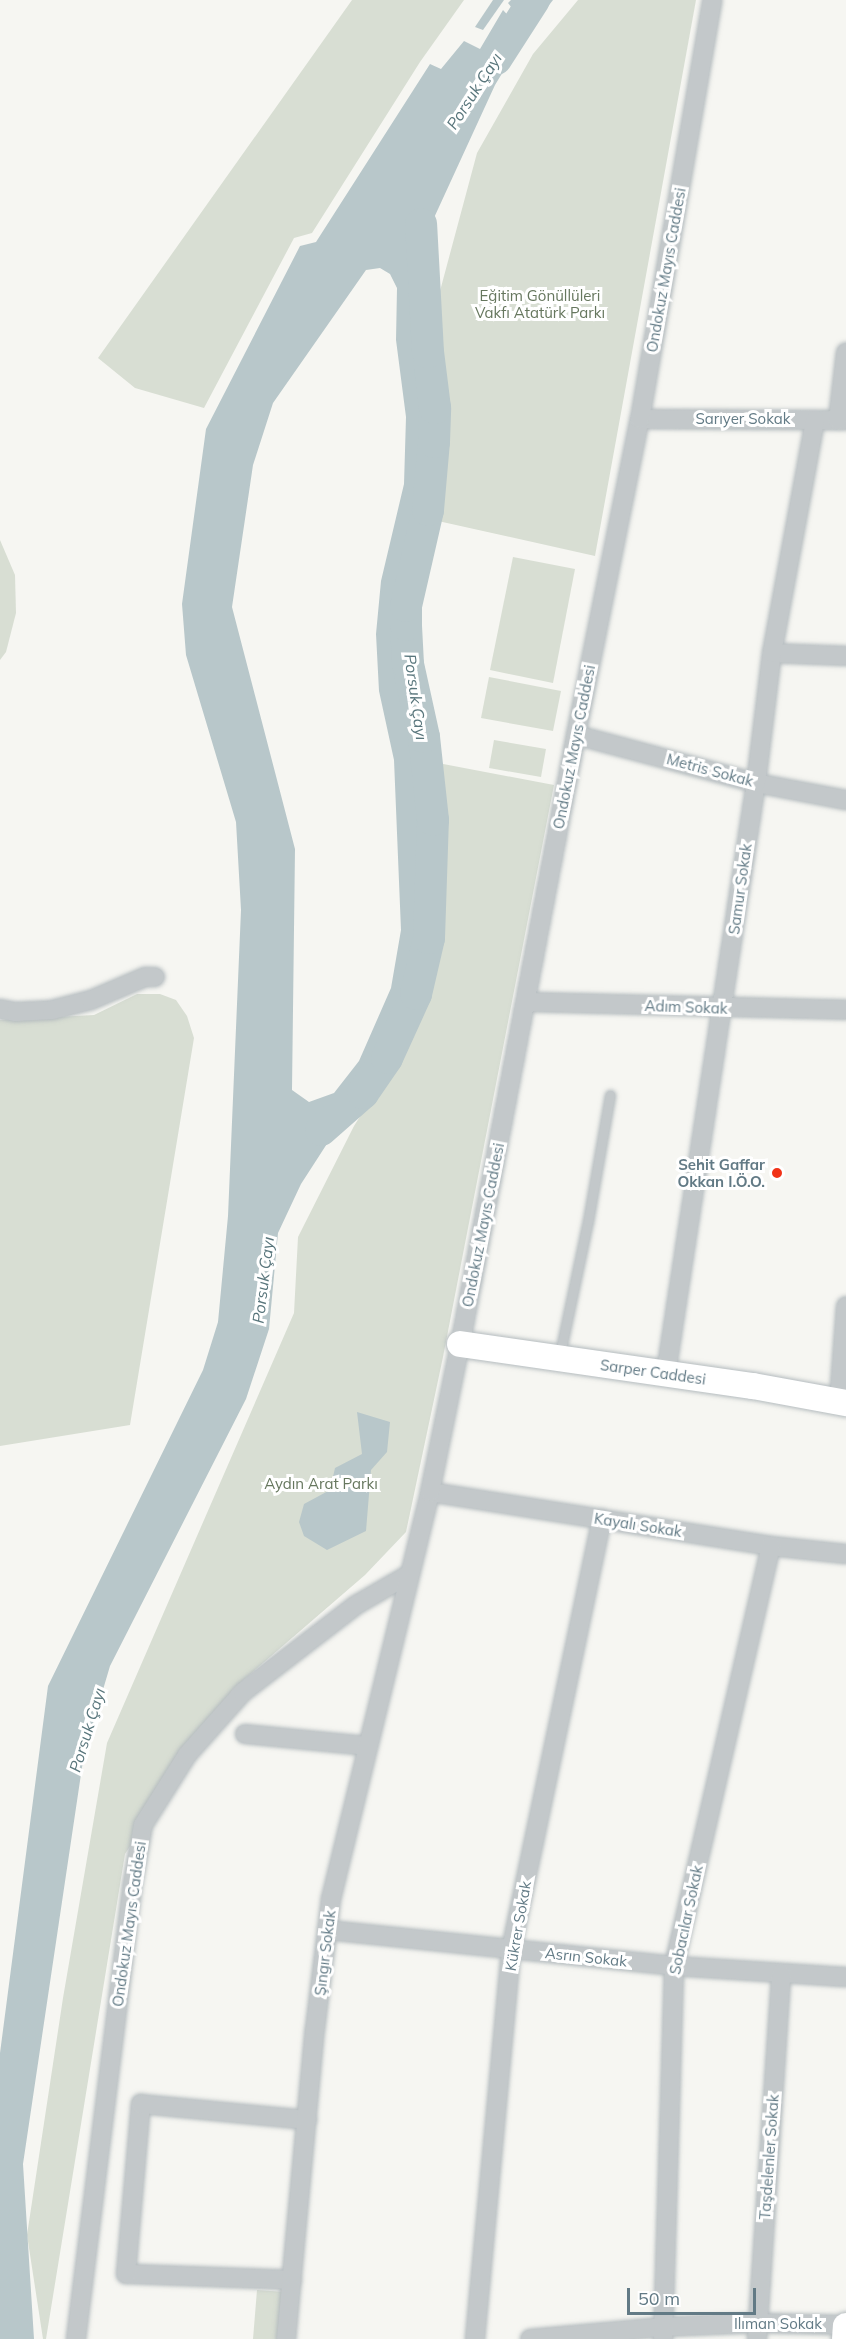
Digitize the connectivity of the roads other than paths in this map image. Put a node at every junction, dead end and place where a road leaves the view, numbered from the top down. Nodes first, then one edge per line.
1 (712, 0) edge
2 (846, 352) edge
3 (640, 419) junction
4 (815, 420) junction
5 (842, 420) edge
6 (772, 653) junction
7 (846, 656) edge
8 (576, 735) junction
9 (756, 783) junction
10 (846, 800) edge
11 (155, 977) dead end
12 (527, 1002) junction
13 (722, 1008) junction
14 (0, 1009) edge
15 (846, 1010) edge
16 (610, 1095) dead end
17 (846, 1306) edge
18 (461, 1337) junction
19 (562, 1344) junction
20 (668, 1360) junction
21 (844, 1393) edge
22 (430, 1491) junction
23 (602, 1519) junction
24 (771, 1546) junction
25 (846, 1554) edge
26 (408, 1575) junction
27 (245, 1734) dead end
28 (367, 1746) junction
29 (327, 1930) junction
30 (511, 1950) junction
31 (674, 1966) junction
32 (781, 1974) junction
33 (846, 1977) edge
34 (307, 2120) junction
35 (292, 2280) junction
36 (846, 2326) edge
37 (758, 2331) edge
38 (663, 2333) edge
39 (76, 2339) edge
40 (286, 2339) edge
41 (475, 2339) edge
42 (530, 2339) edge
43 (845, 2339) edge

1 - 3 street, Ondokuz Mayıs Caddesi
2 - 5 street
3 - 4 street, Sarıyer Sokak
3 - 8 street, Ondokuz Mayıs Caddesi
4 - 5 street, Sarıyer Sokak
4 - 6 street, Samur Sokak
6 - 7 street
6 - 9 street, Samur Sokak
8 - 9 street, Metris Sokak
8 - 12 street, Ondokuz Mayıs Caddesi
9 - 10 street, Metris Sokak
9 - 13 street, Samur Sokak
11 - 14 street
12 - 13 street, Adım Sokak
12 - 18 street, Ondokuz Mayıs Caddesi
13 - 15 street, Adım Sokak
13 - 20 street, Samur Sokak
16 - 19 lane
17 - 21 street
18 - 19 main road, Sarper Caddesi
18 - 21 main road, Sarper Caddesi
18 - 22 street, Ondokuz Mayıs Caddesi
19 - 20 main road, Sarper Caddesi
20 - 21 main road, Sarper Caddesi
22 - 23 street, Kayalı Sokak
22 - 26 street, Ondokuz Mayıs Caddesi
23 - 24 street, Kayalı Sokak
23 - 30 street, Kükrer Sokak
24 - 25 street, Kayalı Sokak
24 - 31 street, Sobacılar Sokak
26 - 28 street, Şıngır Sokak
26 - 39 street, Ondokuz Mayıs Caddesi
27 - 28 street
28 - 29 street, Şıngır Sokak
29 - 30 street, Asrın Sokak
29 - 34 street, Şıngır Sokak
30 - 31 street, Asrın Sokak
30 - 41 street, Kükrer Sokak
31 - 32 street, Asrın Sokak
31 - 38 street, Sobacılar Sokak
32 - 33 street, Asrın Sokak
32 - 37 street, Taşdelenler Sokak
34 - 35 street, Şıngır Sokak
34 - 35 street
35 - 40 street, Şıngır Sokak
36 - 37 street, Ilıman Sokak
36 - 43 main road
37 - 38 street, Ilıman Sokak
38 - 42 street, Ilıman Sokak

